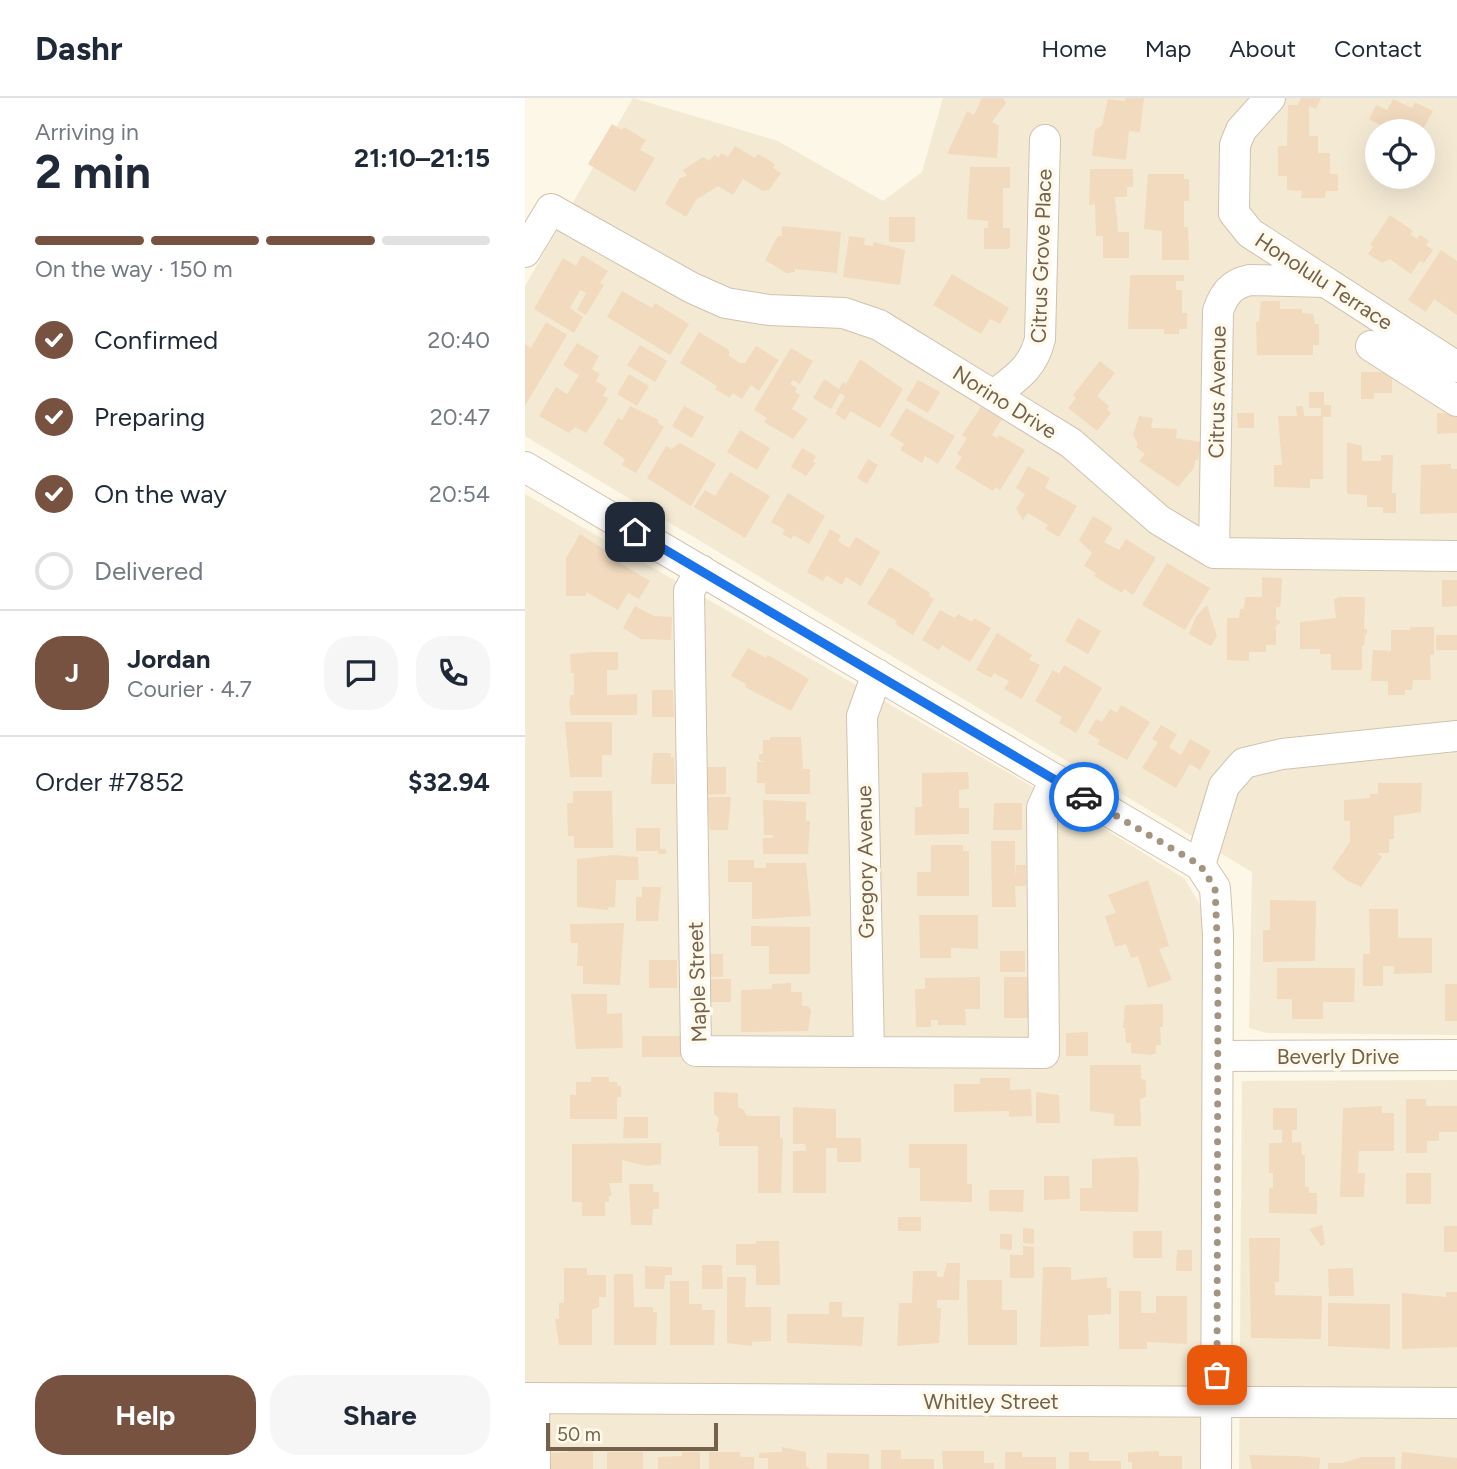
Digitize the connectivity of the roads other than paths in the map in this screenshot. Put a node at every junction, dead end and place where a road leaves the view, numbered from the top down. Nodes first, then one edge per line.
1 (1270, 98) edge
2 (1045, 139) dead end
3 (525, 252) edge
4 (1325, 282) junction
5 (1371, 346) dead end
6 (1457, 367) edge
7 (994, 395) junction
8 (1457, 401) edge
9 (525, 467) edge
10 (1214, 553) junction
11 (1457, 556) edge
12 (701, 570) junction
13 (877, 674) junction
14 (1457, 736) edge
15 (1055, 779) junction
16 (1200, 865) junction
17 (869, 1052) junction
18 (1457, 1055) edge
19 (1219, 1056) junction
20 (529, 1398) edge
21 (1217, 1402) junction
22 (1457, 1403) edge
23 (535, 1469) edge
24 (1216, 1469) edge

1 - 4 street, Honolulu Terrace
2 - 7 street, Citrus Grove Place
3 - 7 street, Norino Drive
4 - 6 street, Honolulu Terrace
4 - 10 street, Citrus Avenue
5 - 8 street
7 - 10 street, Norino Drive
9 - 12 street
10 - 11 street
12 - 13 street
12 - 17 street, Maple Street
13 - 15 street
13 - 17 street, Gregory Avenue
14 - 16 street
15 - 16 street
15 - 17 street, Maple Street
16 - 19 street
18 - 19 street, Beverly Drive
19 - 21 street
20 - 21 street, Whitley Street
20 - 23 street
21 - 22 street, Whitley Street
21 - 24 street

